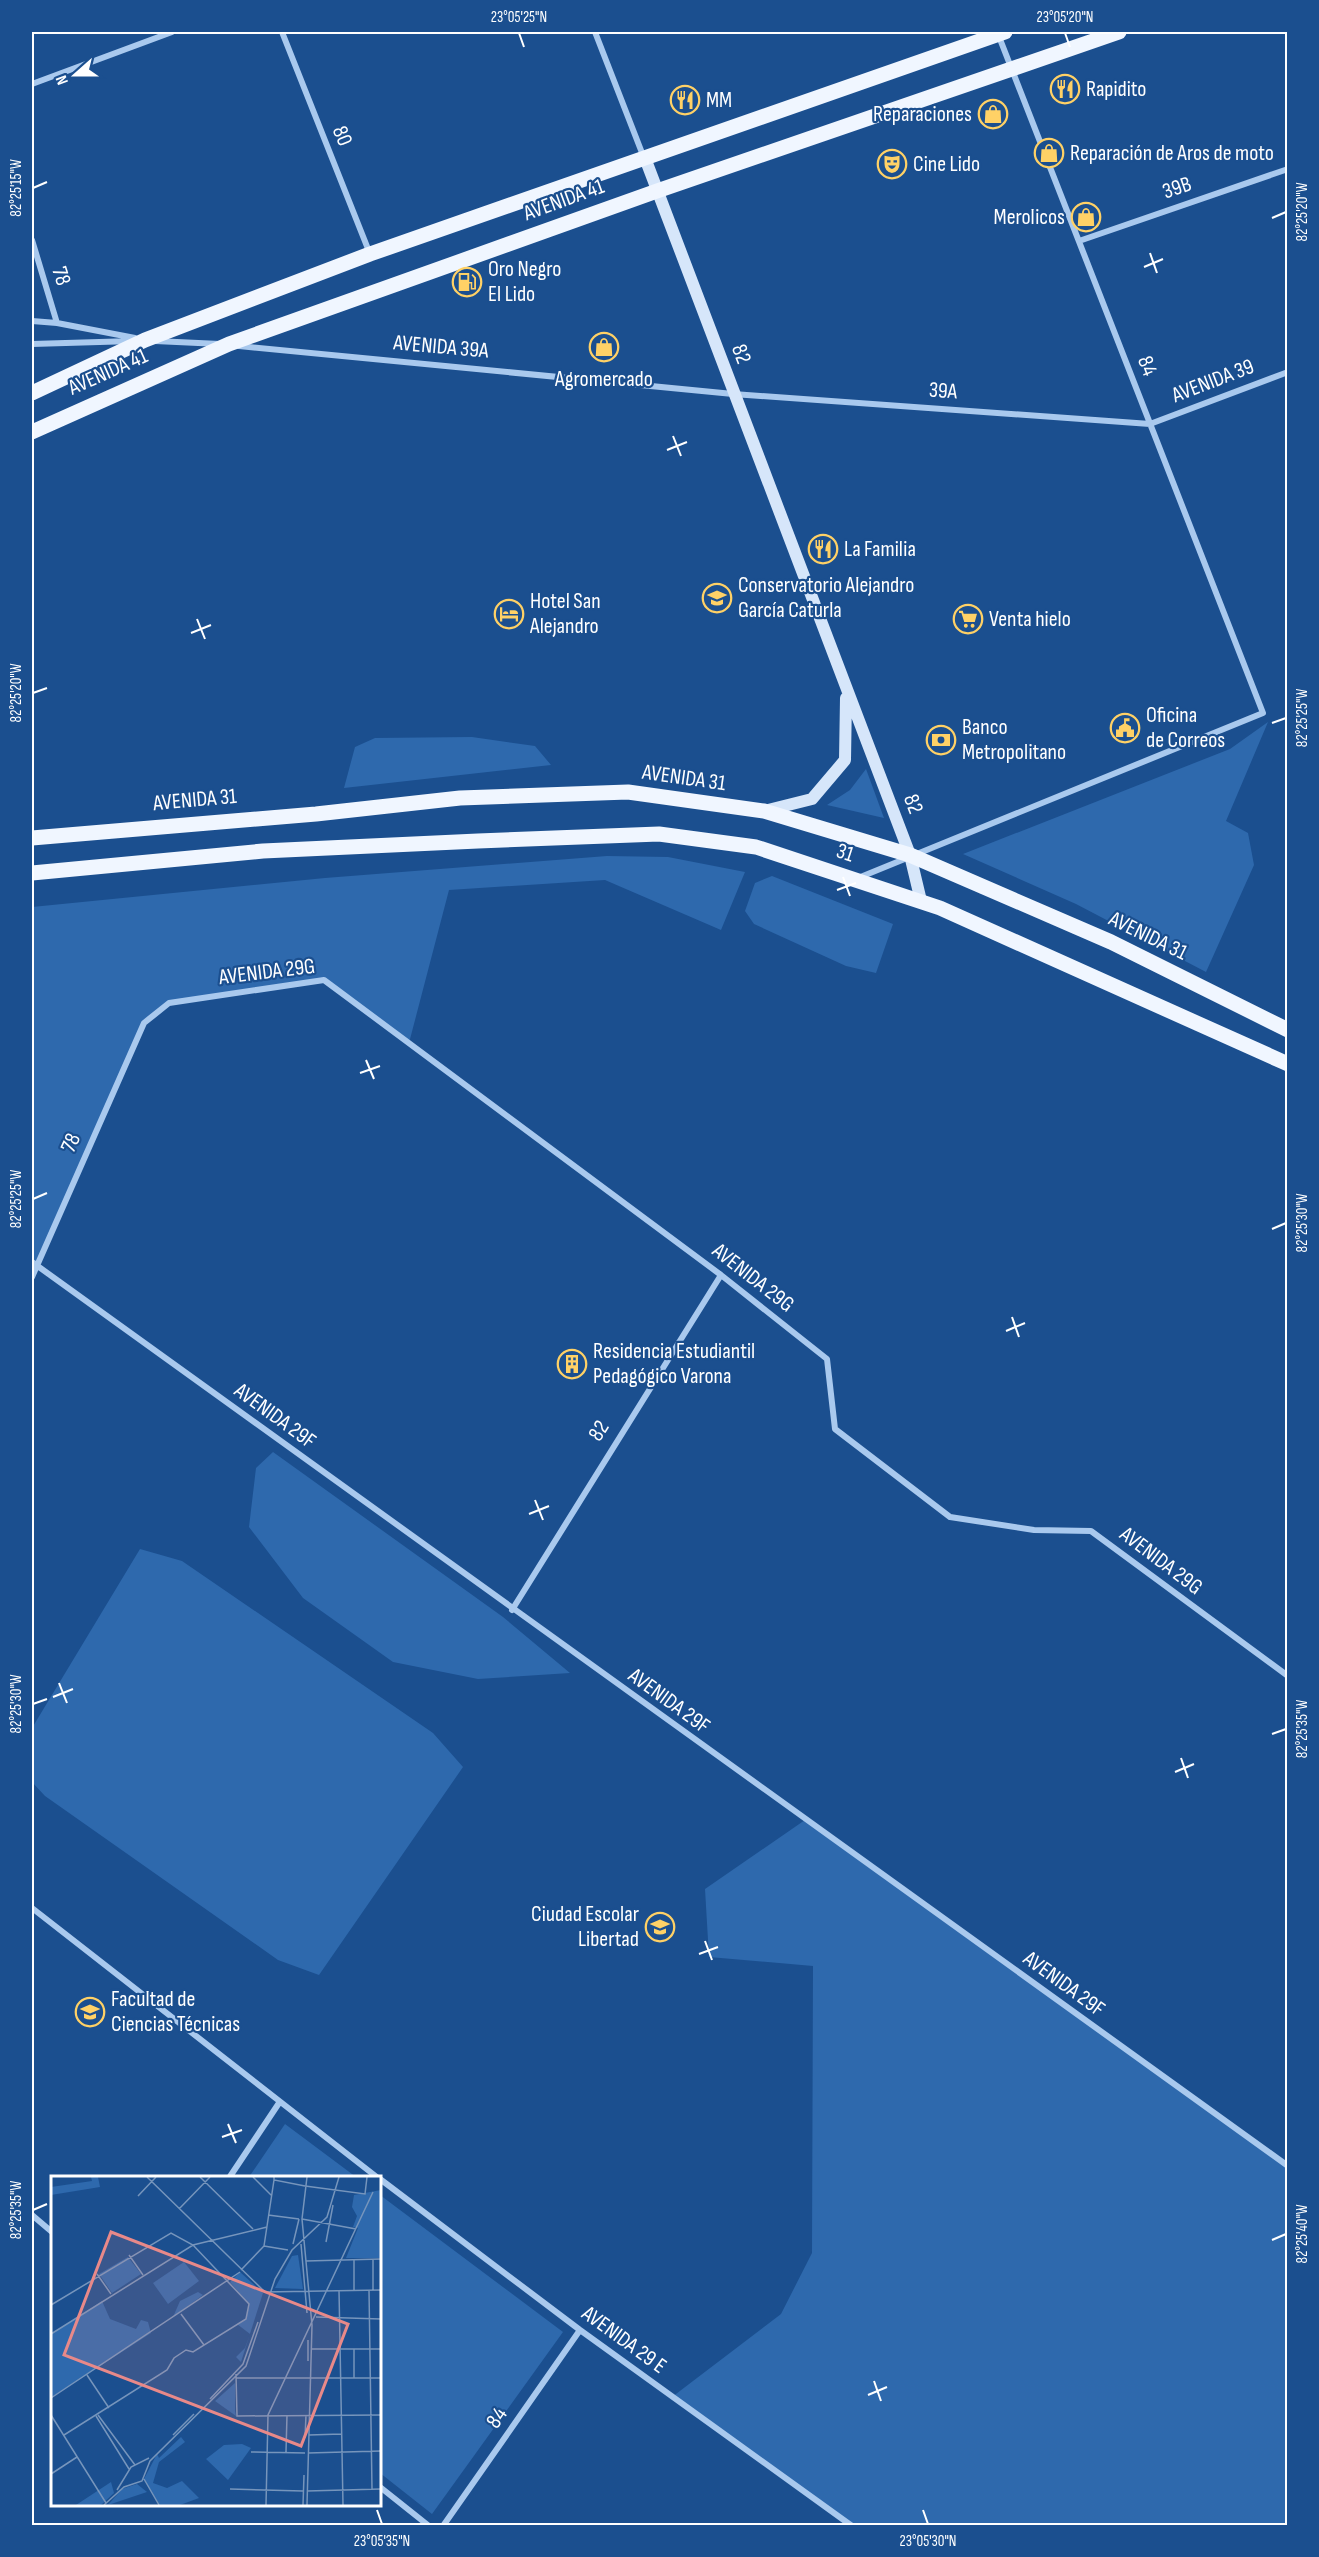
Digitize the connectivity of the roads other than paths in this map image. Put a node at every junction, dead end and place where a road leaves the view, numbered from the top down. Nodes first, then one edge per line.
1 (172, 32) edge
2 (282, 32) edge
3 (595, 32) edge
4 (1000, 32) edge
5 (1119, 32) edge
6 (1011, 68) junction
7 (32, 84) edge
8 (645, 158) junction
9 (1287, 169) edge
10 (657, 191) junction
11 (32, 240) edge
12 (1078, 241) junction
13 (370, 254) junction
14 (32, 321) edge
15 (57, 323) junction
16 (145, 340) junction
17 (32, 344) edge
18 (229, 345) junction
19 (1287, 372) edge
20 (32, 393) edge
21 (733, 393) junction
22 (1150, 424) junction
23 (32, 432) edge
24 (847, 691) junction
25 (764, 812) junction
26 (32, 838) edge
27 (910, 855) junction
28 (32, 873) edge
29 (855, 879) junction
30 (921, 901) junction
31 (144, 1023) joint
32 (1287, 1030) edge
33 (1287, 1064) edge
34 (34, 1263) edge
35 (721, 1275) junction
36 (32, 1277) edge
37 (512, 1610) junction
38 (1287, 1676) edge
39 (32, 1908) edge
40 (279, 2103) junction
41 (1287, 2166) edge
42 (230, 2176) edge
43 (376, 2176) edge
44 (381, 2180) edge
45 (32, 2215) edge
46 (51, 2231) edge
47 (580, 2330) junction
48 (381, 2488) edge
49 (429, 2526) edge
50 (443, 2526) edge
51 (852, 2526) edge

1 - 7 street
2 - 13 street, 80
3 - 8 street, 82
4 - 6 street, 84
4 - 8 main road, AVENIDA 41
5 - 6 main road, AVENIDA 41
6 - 10 main road, AVENIDA 41
6 - 12 street, 84
8 - 10 street, 82
8 - 13 main road, AVENIDA 41
9 - 12 street, 39B
10 - 18 main road, AVENIDA 41
10 - 21 street, 82
11 - 15 street, 78
12 - 22 street, 84
13 - 16 main road, AVENIDA 41
14 - 15 street, AVENIDA 39A
15 - 16 street, AVENIDA 39A
16 - 17 street, AVENIDA 39A
16 - 18 street, AVENIDA 39A
16 - 20 main road, AVENIDA 41
18 - 21 street, AVENIDA 39A
18 - 23 main road, AVENIDA 41
19 - 22 street, AVENIDA 39
21 - 22 street, 39A
21 - 24 street, 82
22 - 27 street, 84
24 - 25 street, 82
24 - 27 street, 82
25 - 26 main road, AVENIDA 31
25 - 27 main road, AVENIDA 31
27 - 29 street
27 - 30 street, 82
27 - 32 main road, AVENIDA 31
28 - 29 main road, 31
29 - 30 main road, 31
30 - 33 main road
31 - 34 street, 78
31 - 35 street, AVENIDA 29G
34 - 36 street, 78
34 - 37 street, AVENIDA 29F
35 - 37 street, 82
35 - 38 street, AVENIDA 29G
37 - 41 street, AVENIDA 29F
39 - 40 street, AVENIDA 29 E
40 - 42 street
40 - 43 street, AVENIDA 29 E
44 - 47 street, AVENIDA 29 E
45 - 46 street
47 - 50 street, 84
47 - 51 street, AVENIDA 29 E
48 - 49 street

